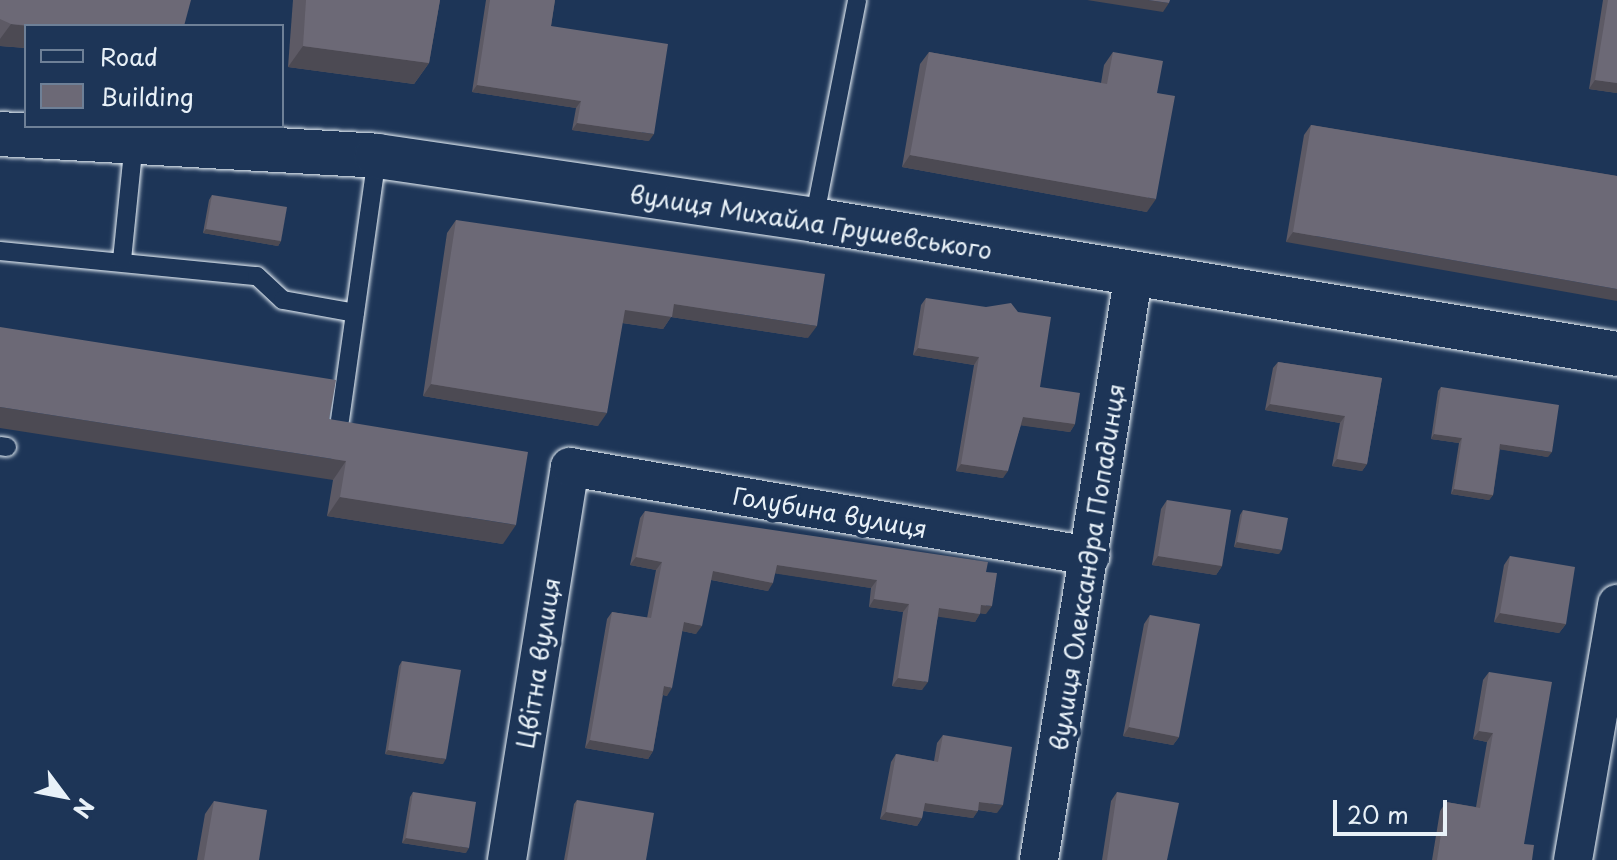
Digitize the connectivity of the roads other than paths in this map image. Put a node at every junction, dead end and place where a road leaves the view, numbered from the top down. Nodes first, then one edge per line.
1 (857, 0) edge
2 (0, 134) edge
3 (134, 141) junction
4 (377, 156) junction
5 (814, 220) junction
6 (0, 251) edge
7 (122, 260) junction
8 (1134, 273) junction
9 (355, 313) junction
10 (1617, 354) edge
11 (340, 420) edge
12 (570, 467) joint
13 (1090, 556) junction
14 (1617, 604) edge
15 (507, 860) edge
16 (1039, 860) edge
17 (1573, 860) edge

1 - 5 lane
2 - 3 street, вулиця Михайла Грушевського
3 - 4 street, вулиця Михайла Грушевського
3 - 7 lane
4 - 5 street, вулиця Михайла Грушевського
4 - 9 lane
5 - 8 street, вулиця Михайла Грушевського
6 - 7 lane
7 - 9 lane
8 - 10 street, вулиця Михайла Грушевського
8 - 13 street, вулиця Олександра Попадинця
9 - 11 lane
12 - 13 street, Голубина вулиця
12 - 15 street, Цвітна вулиця
13 - 16 street, вулиця Олександра Попадинця
14 - 17 street

